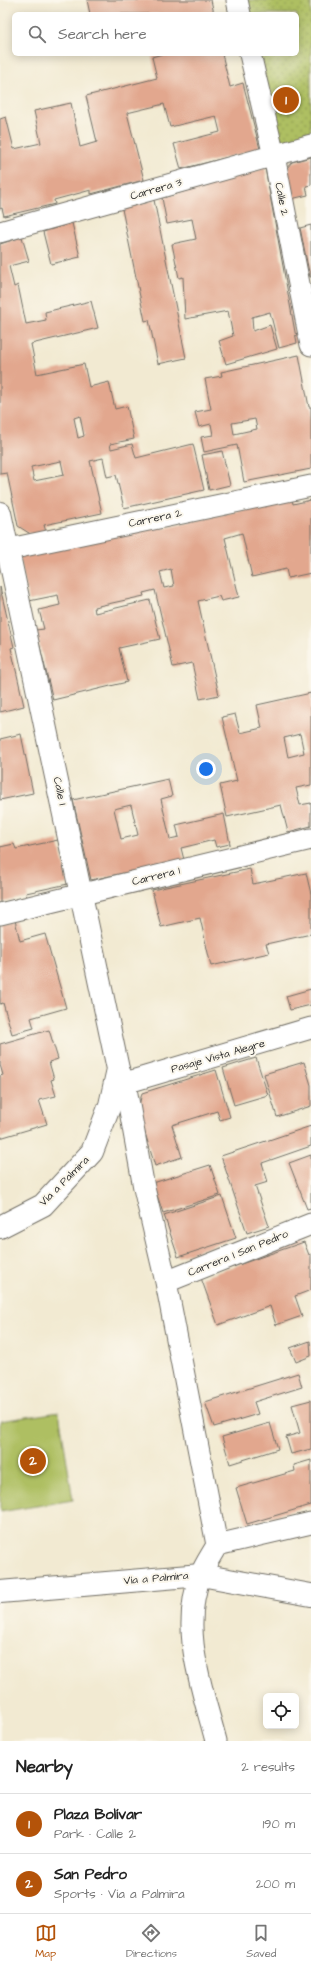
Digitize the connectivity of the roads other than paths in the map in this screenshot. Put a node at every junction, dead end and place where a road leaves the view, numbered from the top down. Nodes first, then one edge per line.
1 (237, 0) edge
2 (240, 12) edge
3 (250, 56) edge
4 (311, 145) edge
5 (274, 156) junction
6 (0, 232) edge
7 (311, 345) edge
8 (311, 486) edge
9 (0, 513) edge
10 (3, 550) edge
11 (311, 839) edge
12 (82, 894) junction
13 (0, 914) edge
14 (311, 1028) edge
15 (121, 1076) junction
16 (311, 1224) edge
17 (0, 1227) edge
18 (166, 1282) junction
19 (311, 1523) edge
20 (217, 1545) junction
21 (201, 1574) junction
22 (0, 1592) edge
23 (311, 1595) edge
24 (216, 1741) edge

1 - 2 street
3 - 5 street, Calle 2
4 - 5 street, Carrera 3
5 - 6 street, Carrera 3
5 - 7 street, Calle 2
8 - 10 street, Carrera 2
9 - 10 street, Calle 1
10 - 12 street, Calle 1
11 - 12 street, Carrera 1
12 - 13 street, Carrera 1
12 - 15 street, Calle 1
14 - 15 street, Pasaje Vista Alegre
15 - 17 street, Vía a Palmira
15 - 18 street
16 - 18 street, Carrera 1 San Pedro
18 - 20 street
19 - 20 street
20 - 21 street
21 - 22 street, Vía a Palmira
21 - 23 street, Vía a Palmira
21 - 24 street

